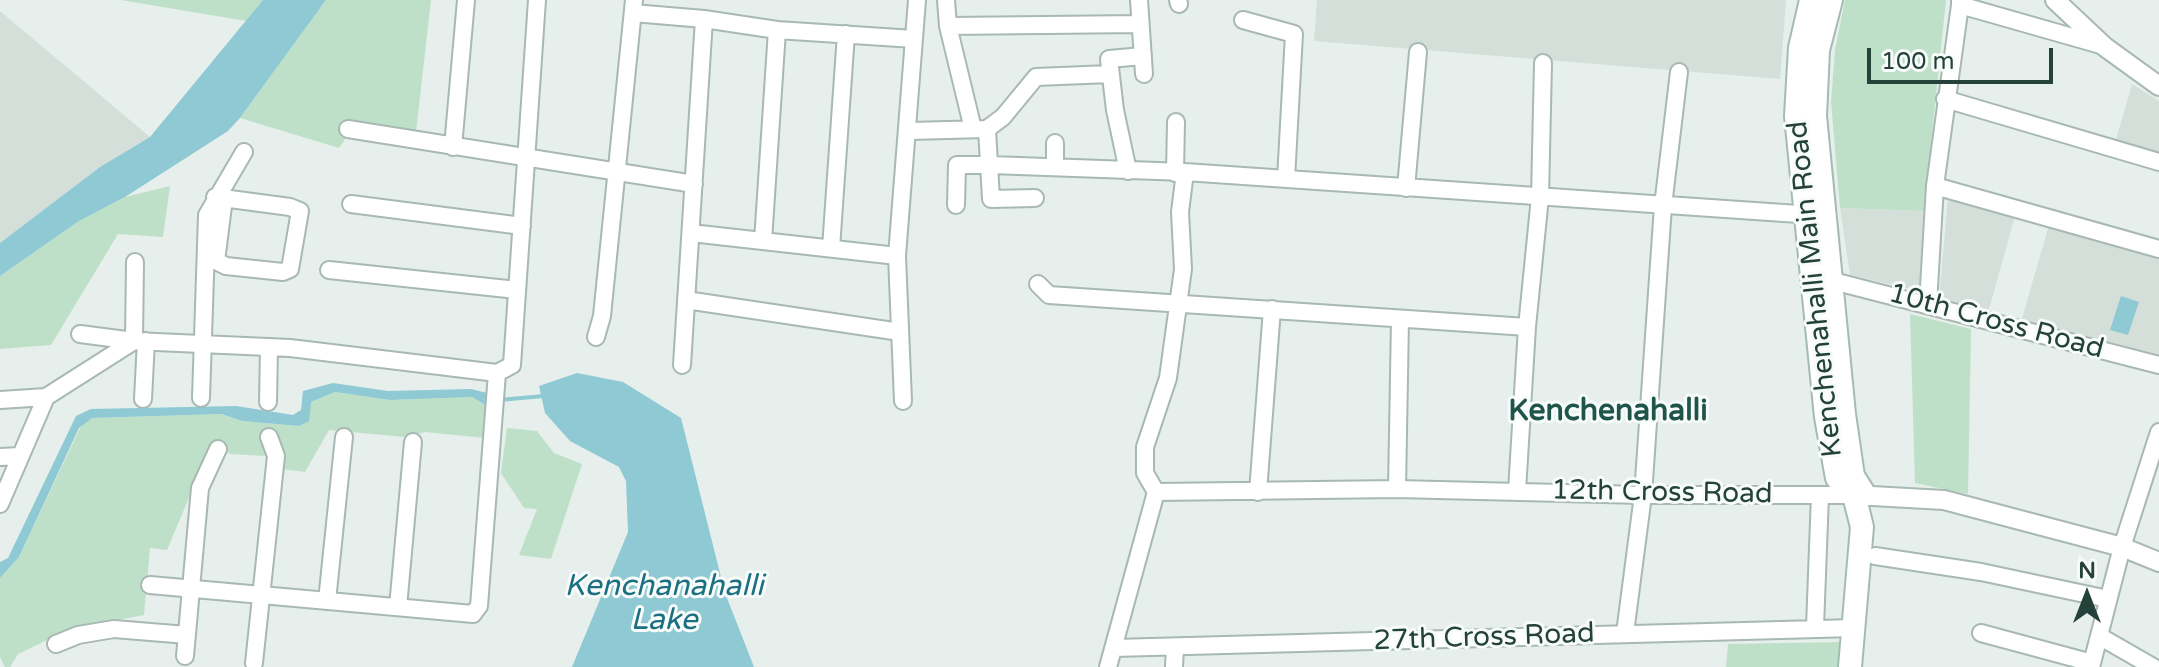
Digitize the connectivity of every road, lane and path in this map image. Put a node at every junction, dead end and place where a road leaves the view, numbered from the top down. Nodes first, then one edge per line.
1 (466, 0) edge
2 (537, 0) edge
3 (917, 0) edge
4 (946, 0) edge
5 (1139, 0) edge
6 (1811, 0) edge
7 (1831, 0) edge
8 (2055, 0) edge
9 (1960, 2) edge
10 (634, 6) edge
11 (704, 19) junction
12 (1243, 20) dead end
13 (1140, 24) junction
14 (948, 26) junction
15 (777, 30) junction
16 (846, 34) junction
17 (914, 39) junction
18 (2105, 47) junction
19 (1418, 52) dead end
20 (1143, 56) junction
21 (1543, 63) dead end
22 (1679, 72) dead end
23 (1110, 74) junction
24 (1144, 74) dead end
25 (2159, 86) edge
26 (1945, 99) junction
27 (1176, 122) dead end
28 (348, 129) dead end
29 (980, 129) junction
30 (909, 131) junction
31 (1055, 143) dead end
32 (453, 147) junction
33 (244, 152) dead end
34 (526, 159) junction
35 (2159, 162) edge
36 (991, 165) junction
37 (1055, 167) junction
38 (617, 171) junction
39 (1128, 171) junction
40 (1180, 173) junction
41 (1286, 179) junction
42 (694, 184) junction
43 (1935, 186) junction
44 (1406, 188) junction
45 (1540, 197) junction
46 (220, 198) junction
47 (1035, 198) dead end
48 (351, 204) dead end
49 (956, 205) dead end
50 (1663, 206) junction
51 (1817, 214) junction
52 (522, 226) junction
53 (691, 233) junction
54 (763, 241) junction
55 (831, 248) junction
56 (2159, 249) edge
57 (897, 256) junction
58 (135, 262) dead end
59 (329, 270) dead end
60 (1833, 281) junction
61 (1038, 284) dead end
62 (517, 290) junction
63 (686, 300) junction
64 (1176, 304) junction
65 (1928, 304) junction
66 (1272, 309) junction
67 (1400, 320) junction
68 (1527, 327) junction
69 (900, 332) junction
70 (80, 334) dead end
71 (596, 337) dead end
72 (140, 341) junction
73 (203, 344) junction
74 (269, 347) junction
75 (682, 365) dead end
76 (2159, 365) edge
77 (497, 373) junction
78 (46, 397) junction
79 (201, 398) dead end
80 (143, 399) dead end
81 (0, 400) edge
82 (903, 401) dead end
83 (268, 402) dead end
84 (2159, 432) edge
85 (269, 437) dead end
86 (344, 437) dead end
87 (413, 442) dead end
88 (218, 449) dead end
89 (20, 456) junction
90 (0, 457) edge
91 (1397, 489) junction
92 (1517, 491) junction
93 (1156, 492) junction
94 (1258, 492) junction
95 (1643, 495) junction
96 (1820, 495) junction
97 (1860, 495) junction
98 (0, 504) edge
99 (2122, 547) junction
100 (1875, 556) junction
101 (2159, 562) edge
102 (150, 585) dead end
103 (191, 588) junction
104 (261, 595) junction
105 (2108, 599) junction
106 (327, 601) junction
107 (398, 607) junction
108 (1815, 627) junction
109 (1855, 628) junction
110 (1625, 633) junction
111 (1981, 633) dead end
112 (187, 635) junction
113 (2099, 636) junction
114 (56, 644) dead end
115 (1175, 647) junction
116 (1114, 648) junction
117 (185, 656) dead end
118 (254, 663) dead end
119 (2092, 665) edge
120 (1108, 667) edge
121 (1174, 667) edge
122 (1850, 667) edge
123 (1863, 667) edge
124 (2153, 667) edge

1 - 32 street
2 - 34 street
3 - 17 street
4 - 14 street
5 - 13 street
6 - 51 main road, Kenchenahalli Main Road
7 - 51 main road, Kenchenahalli Main Road
8 - 18 street
9 - 18 street
9 - 26 street
10 - 11 street
10 - 38 street
11 - 15 street
11 - 42 street
12 - 41 street
13 - 14 street
13 - 20 street
14 - 29 street
15 - 16 street
15 - 54 street
16 - 17 street
16 - 55 street
17 - 30 street
18 - 25 street
19 - 44 street
20 - 23 street
20 - 24 street
21 - 45 street
22 - 50 street
23 - 29 street
23 - 39 street
26 - 35 street
26 - 43 street
27 - 40 street
28 - 32 street
29 - 30 street
29 - 36 street
30 - 57 street
31 - 37 street
32 - 34 street
33 - 46 street
34 - 38 street
34 - 52 street
36 - 37 street
36 - 47 street
36 - 49 street
37 - 39 street
38 - 42 street
38 - 71 street
39 - 40 street
40 - 41 street
40 - 64 street
41 - 44 street
42 - 53 street
43 - 56 street
43 - 65 street
44 - 45 street
45 - 50 street
45 - 68 street
46 - 46 street
46 - 73 street
48 - 52 street
50 - 51 street
50 - 95 street
51 - 60 main road, Kenchenahalli Main Road
51 - 97 main road, Kenchenahalli Main Road
52 - 62 street
53 - 54 street
53 - 63 street
54 - 55 street
55 - 57 street
57 - 69 street
58 - 72 street
59 - 62 street
60 - 65 street, 10th Cross Road
60 - 97 main road, Kenchenahalli Main Road
61 - 64 street
62 - 77 street
63 - 69 street
63 - 75 street
64 - 66 street
64 - 93 street
65 - 76 street, 10th Cross Road
66 - 67 street
66 - 94 street
67 - 68 street
67 - 91 street
68 - 92 street
69 - 82 street
70 - 72 street
72 - 73 street
72 - 78 street
72 - 80 street
73 - 74 street
73 - 79 street
74 - 77 street
74 - 83 street
77 - 107 street
78 - 81 street
78 - 89 street
84 - 99 street
85 - 104 street
86 - 106 street
87 - 107 street
88 - 103 street
89 - 90 street
89 - 98 street
91 - 92 street, 12th Cross Road
91 - 94 street, 12th Cross Road
92 - 95 street, 12th Cross Road
93 - 94 street, 12th Cross Road
93 - 116 street
95 - 96 street, 12th Cross Road
95 - 110 street
96 - 97 street, 12th Cross Road
96 - 108 street
97 - 99 street, 12th Cross Road
97 - 100 main road, Kenchenahalli Main Road
97 - 109 main road, Kenchenahalli Main Road
99 - 101 street, 12th Cross Road
99 - 105 street
100 - 105 street
100 - 123 main road, Kenchenahalli Main Road
102 - 103 street
103 - 104 street
103 - 112 street
104 - 106 street
104 - 118 street
105 - 113 street
106 - 107 street
108 - 109 street, 27th Cross Road
108 - 110 street, 27th Cross Road
109 - 122 main road, Kenchenahalli Main Road
110 - 115 street, 27th Cross Road
111 - 119 street
112 - 114 street
112 - 117 street
113 - 119 street
113 - 124 street
115 - 116 street, 27th Cross Road
115 - 121 street
116 - 120 street

